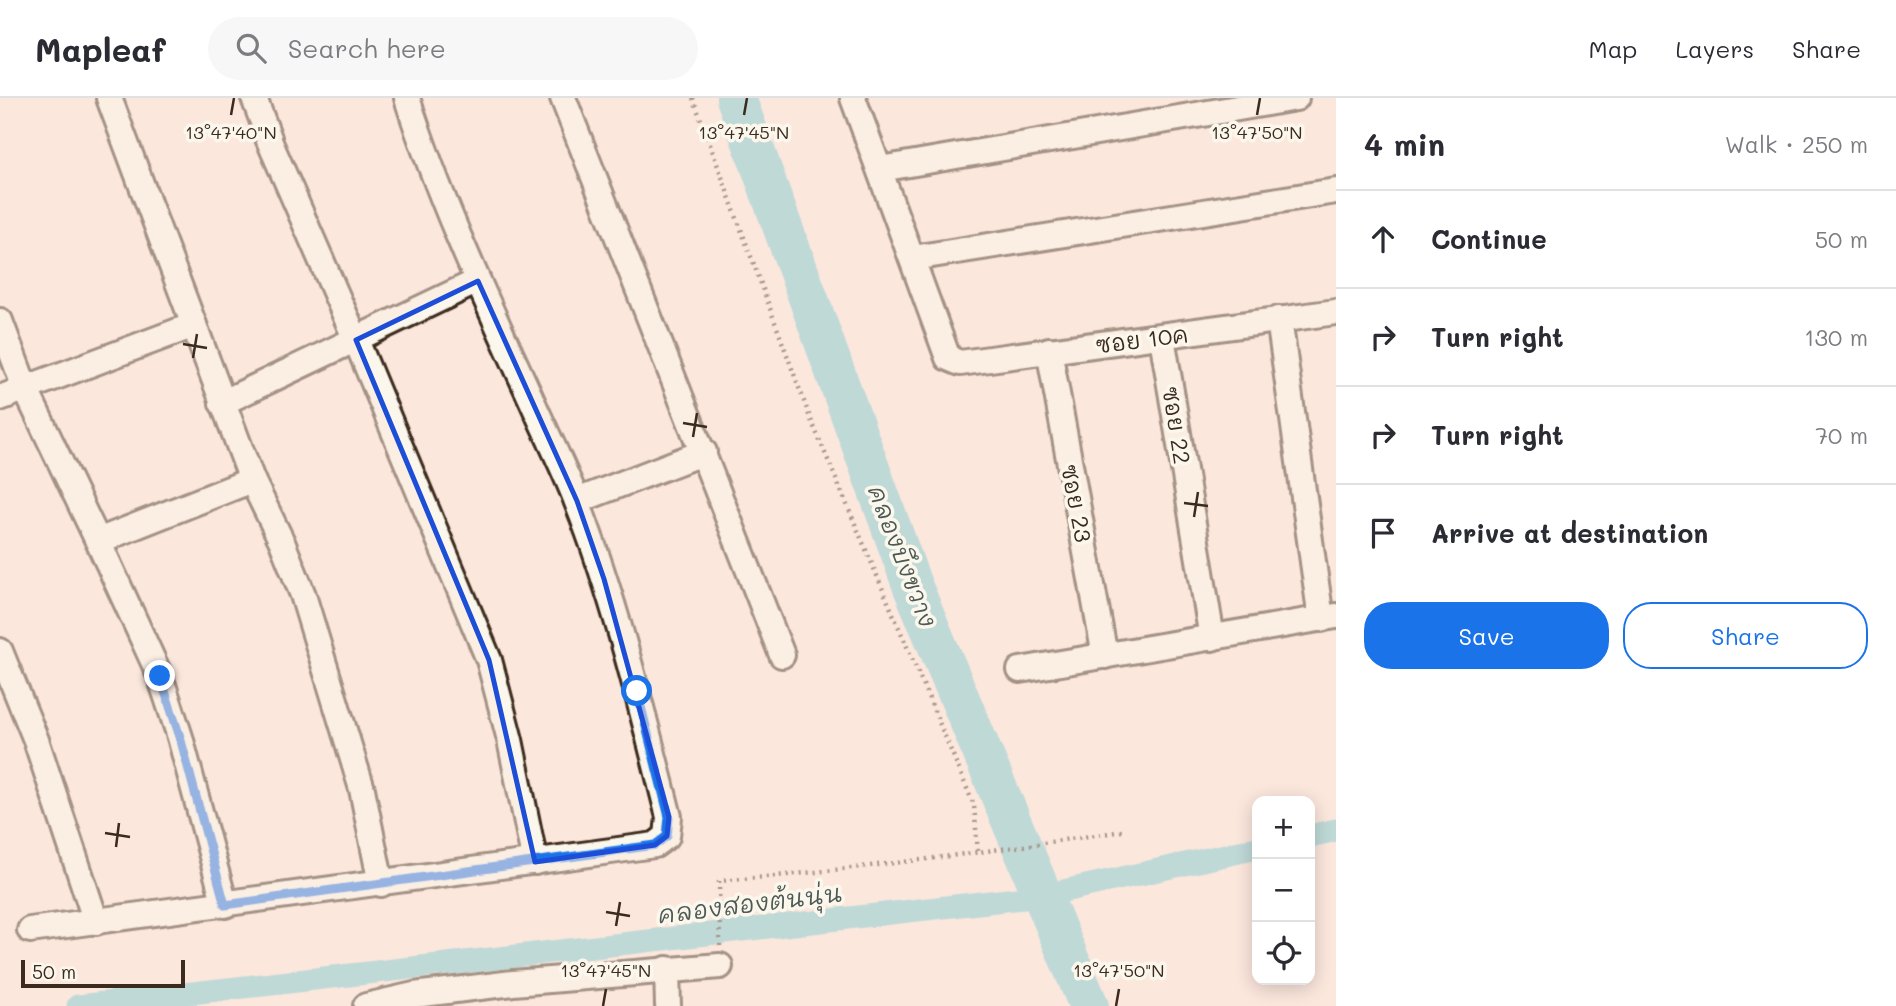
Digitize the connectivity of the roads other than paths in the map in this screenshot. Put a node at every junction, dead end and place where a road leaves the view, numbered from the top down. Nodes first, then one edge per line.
1 (109, 98) edge
2 (254, 98) edge
3 (407, 98) edge
4 (563, 98) edge
5 (853, 98) edge
6 (1296, 98) edge
7 (880, 169) junction
8 (1336, 191) edge
9 (913, 258) junction
10 (478, 281) junction
11 (1336, 312) edge
12 (1279, 319) junction
13 (0, 321) edge
14 (194, 326) junction
15 (1162, 337) junction
16 (356, 340) junction
17 (1049, 350) junction
18 (24, 388) junction
19 (0, 398) edge
20 (222, 403) junction
21 (704, 452) junction
22 (252, 480) junction
23 (577, 501) junction
24 (98, 541) junction
25 (1329, 618) edge
26 (1212, 638) junction
27 (0, 651) edge
28 (782, 655) dead end
29 (1105, 656) junction
30 (1020, 670) dead end
31 (535, 862) junction
32 (381, 884) junction
33 (225, 905) junction
34 (96, 922) junction
35 (30, 930) dead end
36 (720, 966) road end
37 (667, 970) junction
38 (514, 994) edge
39 (366, 1006) edge
40 (668, 1006) edge

1 - 14 street
2 - 16 street
3 - 10 street
4 - 21 street
5 - 7 street
6 - 7 street
7 - 9 street
8 - 9 street
9 - 17 street, ซอย 10ค
10 - 16 street
10 - 23 street
11 - 12 street, ซอย 10ค
12 - 15 street, ซอย 10ค
12 - 25 street
13 - 18 street
14 - 18 street
14 - 20 street
15 - 17 street, ซอย 10ค
15 - 26 street, ซอย 22
16 - 20 street
16 - 31 street
17 - 29 street, ซอย 23
18 - 19 street
18 - 24 street
20 - 22 street
21 - 23 street
21 - 28 street
22 - 24 street
22 - 32 street
23 - 31 street
24 - 33 street
25 - 26 street
26 - 29 street
27 - 34 street
29 - 30 street
31 - 32 street
32 - 33 street
33 - 34 street
34 - 35 street
36 - 37 street
37 - 38 street
37 - 40 street
38 - 39 street

